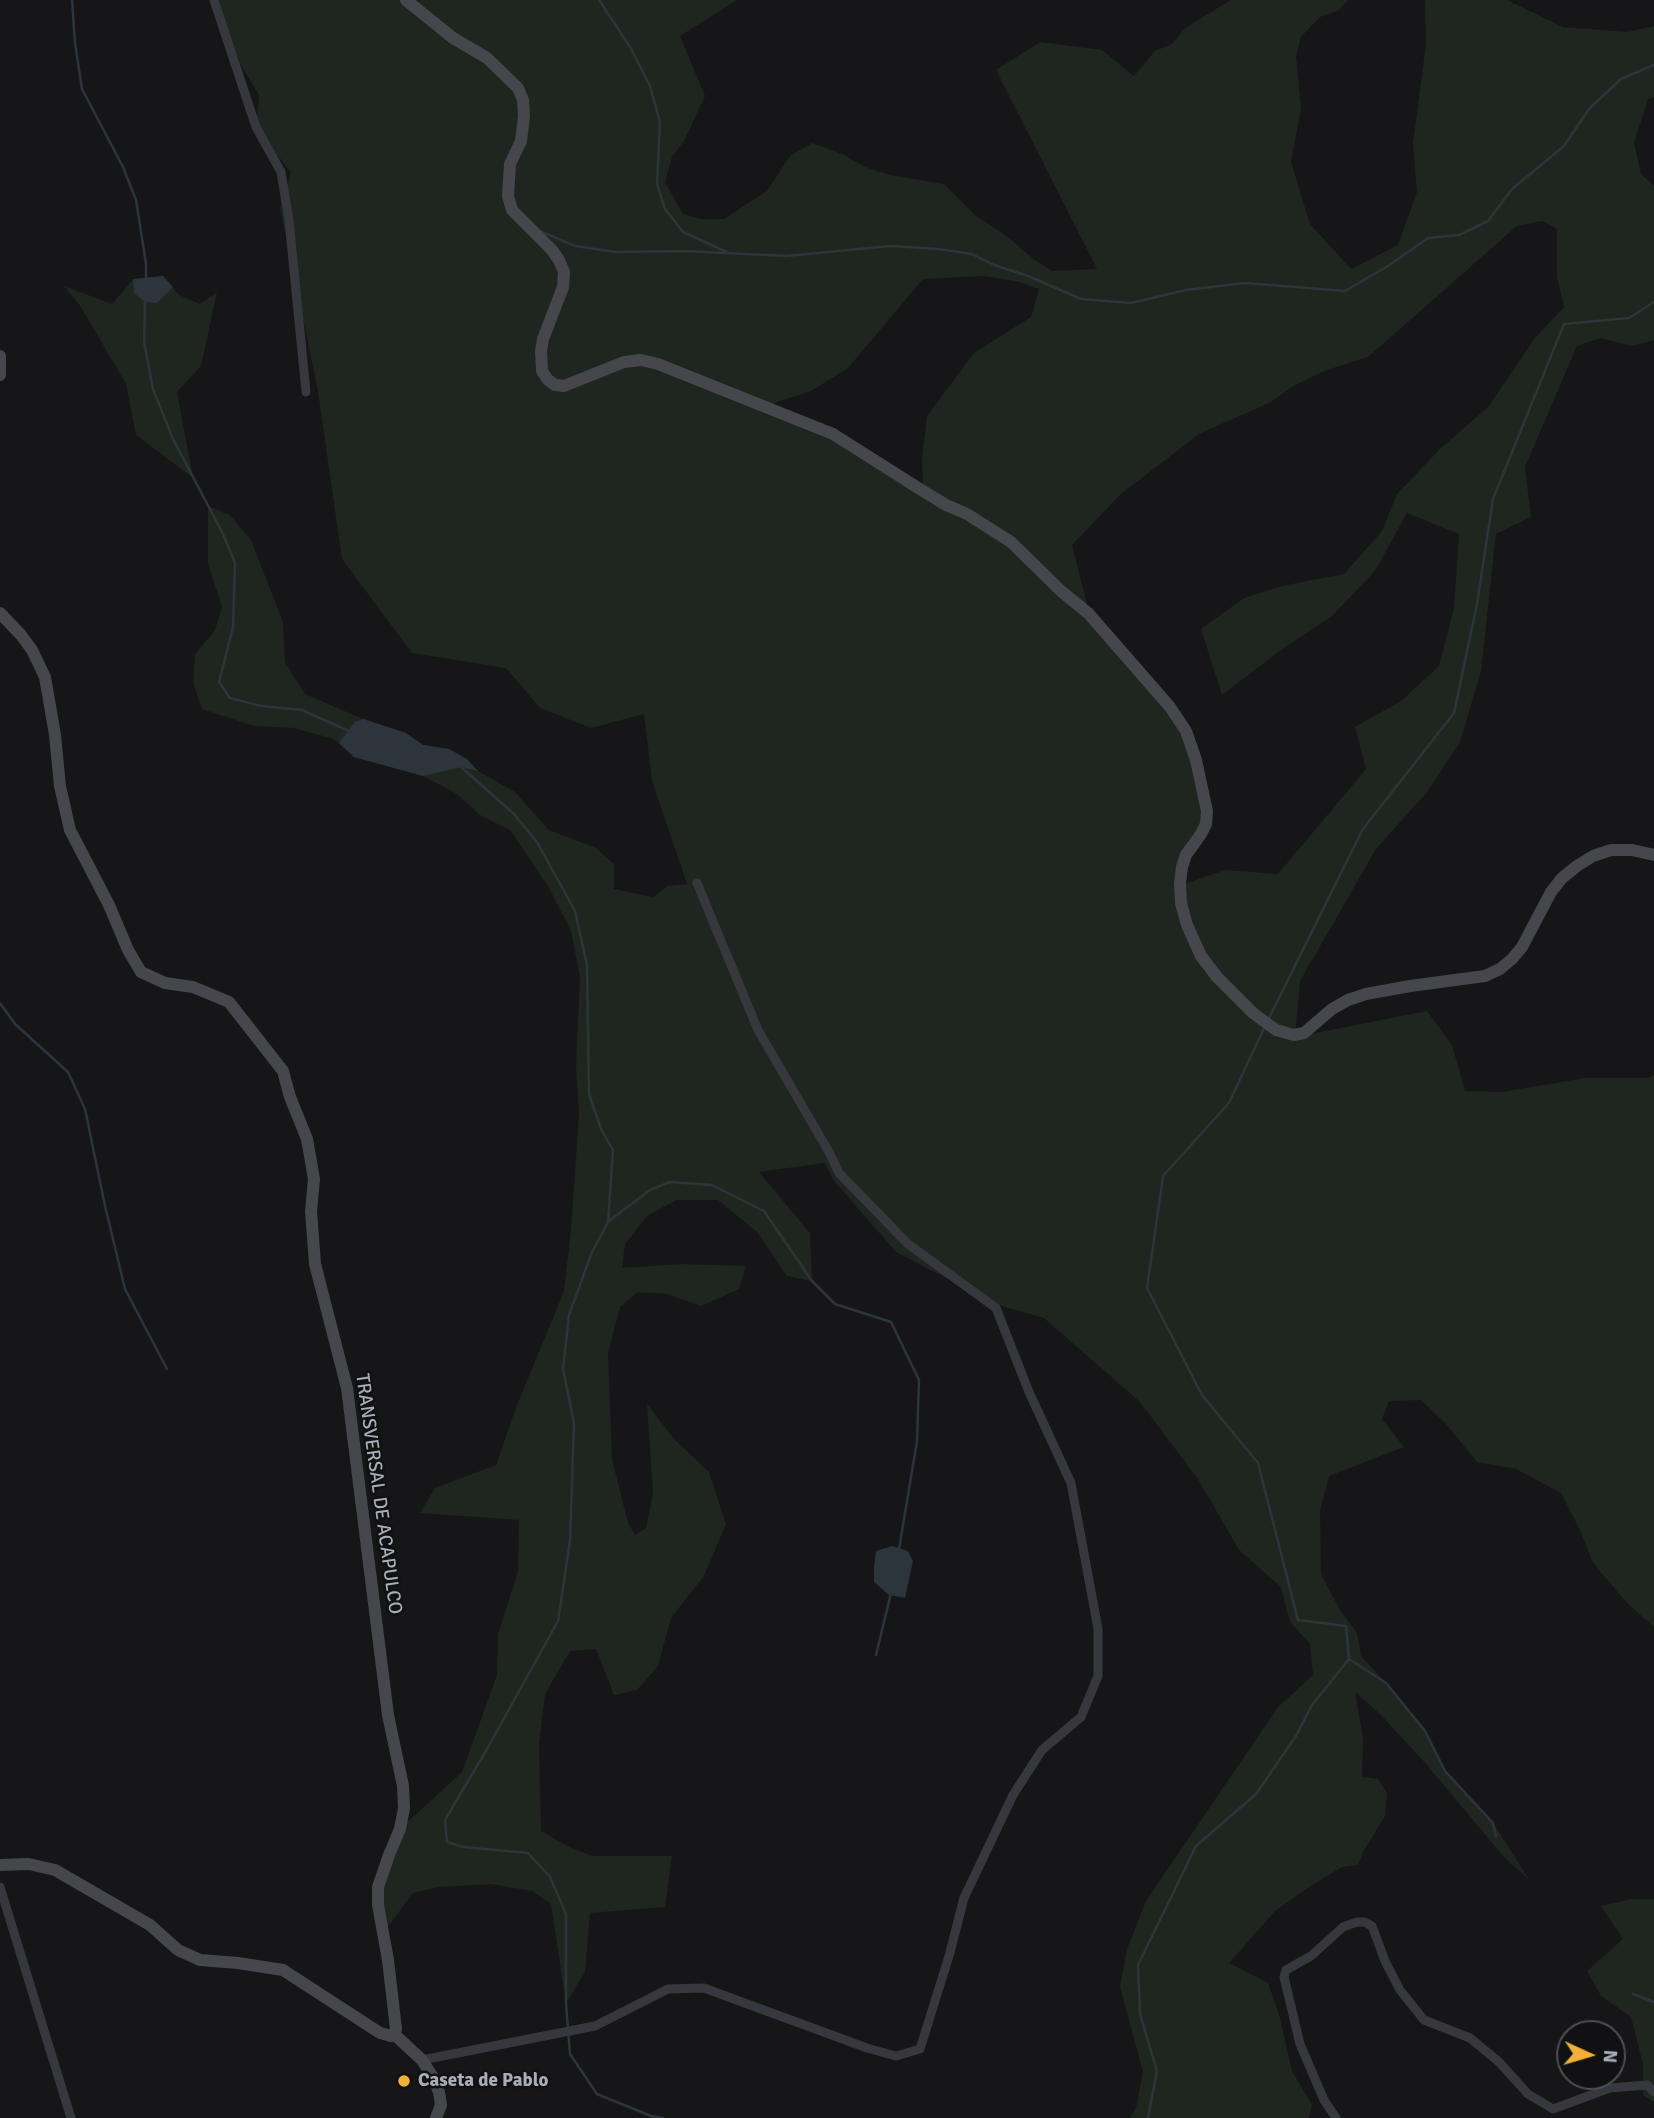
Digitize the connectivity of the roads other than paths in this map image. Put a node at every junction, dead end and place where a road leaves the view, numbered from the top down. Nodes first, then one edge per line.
1 (214, 0) edge
2 (406, 0) edge
3 (0, 356) edge
4 (0, 375) edge
5 (306, 392) dead end
6 (0, 613) edge
7 (1654, 855) edge
8 (697, 883) dead end
9 (0, 1865) edge
10 (0, 1887) edge
11 (394, 2034) junction
12 (422, 2060) junction
13 (1654, 2092) edge
14 (71, 2118) edge
15 (436, 2118) edge
16 (1336, 2118) edge

1 - 5 street
2 - 7 street
3 - 4 street
6 - 11 street, TRANSVERSAL DE ACAPULCO
8 - 12 street
9 - 11 street
10 - 14 street
11 - 12 street
12 - 15 street
13 - 16 street

